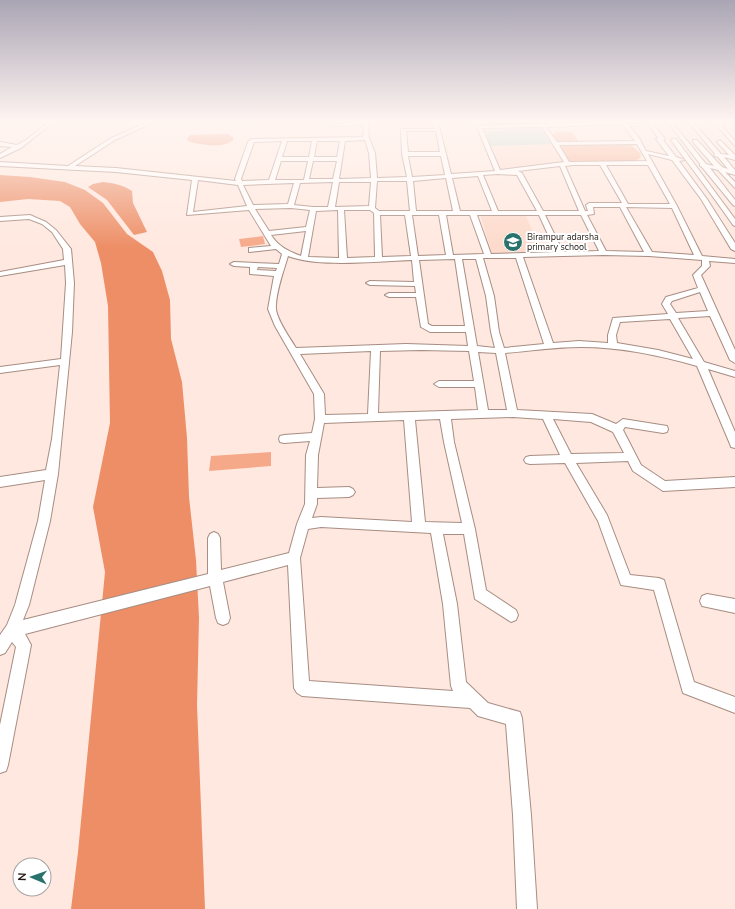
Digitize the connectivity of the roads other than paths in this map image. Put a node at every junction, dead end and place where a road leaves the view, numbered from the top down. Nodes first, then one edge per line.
1 (76, 163) edge
2 (242, 163) edge
3 (278, 163) edge
4 (309, 163) edge
5 (339, 163) edge
6 (373, 163) edge
7 (407, 163) edge
8 (446, 163) edge
9 (494, 163) edge
10 (588, 163) edge
11 (602, 163) edge
12 (650, 163) edge
13 (677, 163) edge
14 (692, 163) edge
15 (693, 163) edge
16 (702, 163) edge
17 (715, 163) edge
18 (727, 163) edge
19 (0, 164) edge
20 (568, 164) joint
21 (562, 165) junction
22 (705, 167) junction
23 (69, 168) junction
24 (722, 171) junction
25 (498, 172) junction
26 (735, 173) edge
27 (480, 174) junction
28 (448, 176) junction
29 (195, 179) junction
30 (410, 179) junction
31 (373, 181) junction
32 (272, 182) junction
33 (297, 182) junction
34 (306, 182) junction
35 (335, 182) junction
36 (239, 183) junction
37 (735, 186) edge
38 (704, 199) junction
39 (718, 200) junction
40 (734, 202) edge
41 (624, 205) junction
42 (291, 206) junction
43 (674, 206) junction
44 (251, 208) junction
45 (341, 208) junction
46 (313, 209) junction
47 (331, 209) junction
48 (374, 210) junction
49 (442, 213) junction
50 (457, 213) junction
51 (473, 213) junction
52 (496, 213) junction
53 (541, 213) junction
54 (583, 213) junction
55 (410, 214) junction
56 (0, 219) edge
57 (735, 224) edge
58 (309, 229) junction
59 (267, 233) junction
60 (277, 247) junction
61 (735, 249) edge
62 (252, 250) dead end
63 (286, 253) junction
64 (604, 253) junction
65 (560, 254) junction
66 (649, 254) junction
67 (519, 255) junction
68 (484, 256) junction
69 (454, 257) junction
70 (702, 258) junction
71 (304, 259) junction
72 (416, 259) junction
73 (343, 260) junction
74 (379, 260) junction
75 (735, 261) edge
76 (68, 262) junction
77 (234, 264) dead end
78 (280, 270) junction
79 (0, 274) edge
80 (370, 283) dead end
81 (419, 284) junction
82 (703, 289) junction
83 (420, 295) junction
84 (389, 296) dead end
85 (713, 312) junction
86 (674, 316) junction
87 (470, 329) junction
88 (450, 338) junction
89 (550, 347) junction
90 (613, 347) junction
91 (375, 348) junction
92 (473, 348) junction
93 (294, 351) junction
94 (500, 351) junction
95 (735, 360) edge
96 (65, 361) junction
97 (700, 362) junction
98 (0, 370) edge
99 (735, 374) edge
100 (439, 384) dead end
101 (479, 384) junction
102 (513, 413) junction
103 (484, 414) junction
104 (546, 415) junction
105 (408, 416) junction
106 (446, 416) junction
107 (373, 417) junction
108 (320, 419) junction
109 (617, 429) junction
110 (663, 429) dead end
111 (316, 436) junction
112 (284, 438) dead end
113 (735, 444) edge
114 (631, 457) junction
115 (530, 460) dead end
116 (568, 460) junction
117 (52, 474) junction
118 (0, 482) edge
119 (735, 482) edge
120 (349, 492) dead end
121 (311, 493) junction
122 (303, 524) junction
123 (419, 528) junction
124 (436, 528) junction
125 (469, 529) junction
126 (214, 538) dead end
127 (294, 558) junction
128 (214, 577) junction
129 (707, 601) dead end
130 (735, 606) edge
131 (510, 614) dead end
132 (222, 618) dead end
133 (12, 630) junction
134 (0, 648) edge
135 (473, 700) junction
136 (735, 705) edge
137 (0, 765) edge
138 (527, 909) edge

1 - 23 street
2 - 36 street
3 - 32 street
4 - 34 street
5 - 35 street
6 - 31 street
7 - 30 street
8 - 28 street
9 - 25 street
10 - 20 street
11 - 41 street
12 - 43 street
13 - 38 street
14 - 39 street
15 - 22 street
16 - 22 street
17 - 24 street
18 - 26 street
19 - 23 street
20 - 21 street
21 - 25 street
21 - 54 street
22 - 24 street
22 - 40 street
23 - 29 street
24 - 26 street
24 - 37 street
25 - 27 street
25 - 53 street
27 - 28 street
27 - 52 street
28 - 30 street
28 - 50 street
29 - 36 street
29 - 44 street
30 - 31 street
30 - 55 street
31 - 35 street
31 - 48 street
32 - 33 street
32 - 36 street
33 - 34 street
33 - 42 street
34 - 35 street
35 - 47 street
36 - 44 street
38 - 39 street
38 - 61 street
39 - 40 street
39 - 57 street
41 - 43 street
41 - 54 street
41 - 66 street
42 - 44 street
42 - 46 street
43 - 70 street
44 - 59 street
45 - 47 street
45 - 48 street
45 - 73 street
46 - 47 street
46 - 58 street
48 - 55 street
48 - 74 street
49 - 50 street
49 - 55 street
49 - 69 street
50 - 51 street
51 - 52 street
51 - 68 street
52 - 53 street
53 - 54 street
53 - 65 street
54 - 64 street
55 - 72 street
56 - 76 street
58 - 59 street
58 - 71 street
59 - 60 street
60 - 62 street
60 - 63 street
63 - 71 street
63 - 78 street
64 - 65 street
64 - 66 street
65 - 67 street
66 - 70 street
67 - 68 street
67 - 89 street
68 - 69 street
68 - 94 street
69 - 72 street
69 - 87 street
70 - 75 street
70 - 82 street
71 - 73 street
72 - 74 street
72 - 81 street
73 - 74 street
76 - 79 street
76 - 96 street
77 - 78 street
78 - 93 street
80 - 81 street
81 - 83 street
82 - 85 street
82 - 86 street
83 - 84 street
83 - 88 street
85 - 86 street
85 - 95 street
86 - 90 street
86 - 97 street
87 - 88 street
87 - 92 street
88 - 91 street
88 - 92 street
89 - 90 street
89 - 94 street
90 - 97 street
91 - 93 street
91 - 107 street
92 - 94 street
92 - 101 street
93 - 108 street
94 - 102 street
96 - 98 street
96 - 117 street
97 - 99 street
97 - 113 street
100 - 101 street
101 - 103 street
102 - 103 street
102 - 104 street
103 - 106 street
104 - 109 street
104 - 116 street
105 - 106 street
105 - 107 street
105 - 123 street
106 - 125 street
107 - 108 street
108 - 111 street
109 - 110 street
109 - 114 street
111 - 112 street
111 - 121 street
114 - 116 street
114 - 119 street
115 - 116 street
116 - 136 street
117 - 118 street
117 - 133 street
120 - 121 street
121 - 122 street
122 - 123 street
122 - 127 street
123 - 124 street
124 - 125 street
124 - 135 street
125 - 131 street
126 - 128 street
127 - 128 street
127 - 135 street
128 - 132 street
128 - 133 street
129 - 130 street
133 - 134 street
133 - 137 street
135 - 138 street

